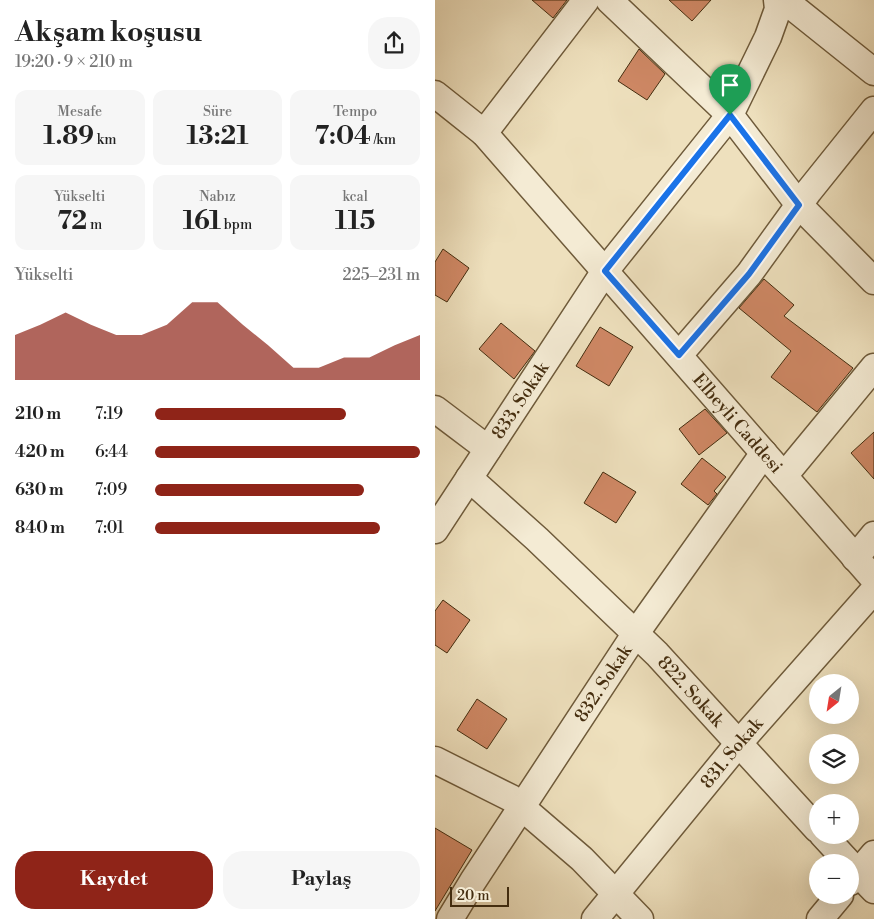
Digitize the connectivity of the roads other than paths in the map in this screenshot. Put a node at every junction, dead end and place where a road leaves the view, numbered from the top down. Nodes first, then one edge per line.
1 (586, 0) edge
2 (609, 0) edge
3 (777, 0) edge
4 (784, 0) edge
5 (874, 72) edge
6 (435, 94) edge
7 (874, 110) edge
8 (730, 115) junction
9 (484, 133) junction
10 (799, 205) junction
11 (605, 271) junction
12 (874, 281) edge
13 (679, 355) junction
14 (874, 367) edge
15 (435, 409) edge
16 (488, 449) junction
17 (764, 453) junction
18 (784, 476) junction
19 (469, 478) junction
20 (435, 530) edge
21 (874, 535) edge
22 (855, 558) junction
23 (874, 579) edge
24 (874, 590) edge
25 (636, 633) junction
26 (739, 743) junction
27 (435, 760) edge
28 (521, 807) junction
29 (809, 820) edge
30 (832, 844) edge
31 (842, 854) edge
32 (615, 893) junction
33 (832, 904) edge
34 (450, 919) edge
35 (595, 919) edge
36 (640, 919) edge
37 (820, 919) edge

1 - 9 street
2 - 8 street
3 - 8 street, 833. Sokak
4 - 5 street
6 - 9 street, Elbeyli Caddesi
7 - 10 street
8 - 10 street
8 - 11 street, 833. Sokak
9 - 11 street, Elbeyli Caddesi
10 - 12 street
10 - 13 street
11 - 13 street, Elbeyli Caddesi
11 - 16 street, 833. Sokak
13 - 17 street, Elbeyli Caddesi
14 - 18 street
15 - 16 street
16 - 19 street, 833. Sokak
17 - 18 street, Elbeyli Caddesi
17 - 25 street, 832. Sokak
18 - 22 street, Elbeyli Caddesi
19 - 20 street, 833. Sokak
19 - 25 street, 822. Sokak
21 - 22 street
22 - 23 street, Elbeyli Caddesi
24 - 26 street, 831. Sokak
25 - 26 street, 822. Sokak
25 - 28 street, 832. Sokak
26 - 29 street, 822. Sokak
26 - 32 street, 831. Sokak
27 - 28 street
28 - 32 street
28 - 34 street, 832. Sokak
30 - 31 street
32 - 35 street, 831. Sokak
32 - 36 street
33 - 37 street

